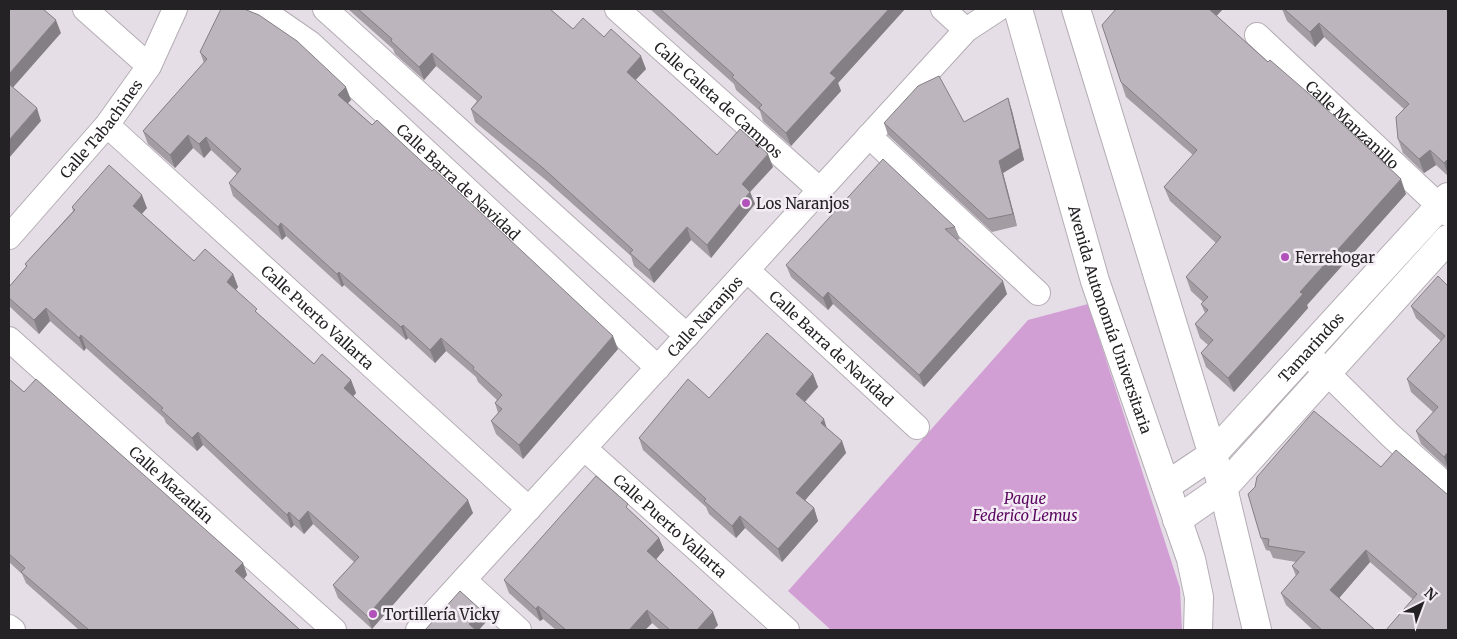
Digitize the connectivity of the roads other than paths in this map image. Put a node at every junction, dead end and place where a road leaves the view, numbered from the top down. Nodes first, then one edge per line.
1 (85, 9) edge
2 (175, 9) edge
3 (252, 9) edge
4 (325, 9) edge
5 (617, 9) edge
6 (943, 9) edge
7 (998, 9) edge
8 (1018, 9) edge
9 (1076, 9) edge
10 (966, 30) junction
11 (1257, 35) dead end
12 (149, 66) junction
13 (107, 125) junction
14 (869, 136) junction
15 (820, 190) junction
16 (1445, 205) edge
17 (9, 237) edge
18 (1448, 239) edge
19 (746, 270) junction
20 (1038, 293) dead end
21 (687, 336) junction
22 (9, 339) edge
23 (1307, 353) junction
24 (658, 368) junction
25 (1328, 372) junction
26 (917, 427) dead end
27 (584, 448) junction
28 (1212, 455) junction
29 (1166, 486) junction
30 (1448, 487) edge
31 (1223, 488) junction
32 (529, 509) junction
33 (1177, 520) junction
34 (464, 580) junction
35 (9, 627) edge
36 (12, 630) edge
37 (334, 630) edge
38 (418, 630) edge
39 (519, 630) edge
40 (787, 630) edge
41 (1198, 630) edge
42 (1257, 630) edge

1 - 12 street
2 - 12 street, Calle Tabachines
3 - 24 street, Calle Barra de Navidad
4 - 21 street
5 - 15 street, Calle Caleta de Campos
6 - 10 street
7 - 10 street, Calle Naranjos
8 - 29 street, Avenida Autonomía Universitaria
9 - 28 street
10 - 14 street, Calle Naranjos
11 - 16 street, Calle Manzanillo
12 - 13 street, Calle Tabachines
13 - 17 street, Calle Tabachines
13 - 32 street, Calle Puerto Vallarta
14 - 15 street, Calle Naranjos
14 - 20 street
15 - 19 street, Calle Naranjos
16 - 23 street, Tamarindos
18 - 25 street, Tamarindos
19 - 21 street, Calle Naranjos
19 - 26 street, Calle Barra de Navidad
21 - 24 street, Calle Naranjos
22 - 37 street, Calle Mazatlán
23 - 25 street
23 - 28 street, Tamarindos
24 - 27 street, Calle Naranjos
25 - 30 street
25 - 31 street, Tamarindos
27 - 32 street, Calle Naranjos
27 - 40 street, Calle Puerto Vallarta
28 - 29 street, Tamarindos
28 - 31 street
29 - 33 street, Avenida Autonomía Universitaria
31 - 33 street, Tamarindos
31 - 42 street
32 - 34 street, Calle Naranjos
33 - 41 street, Avenida Autonomía Universitaria
34 - 38 street, Calle Naranjos
34 - 39 street
35 - 36 street

